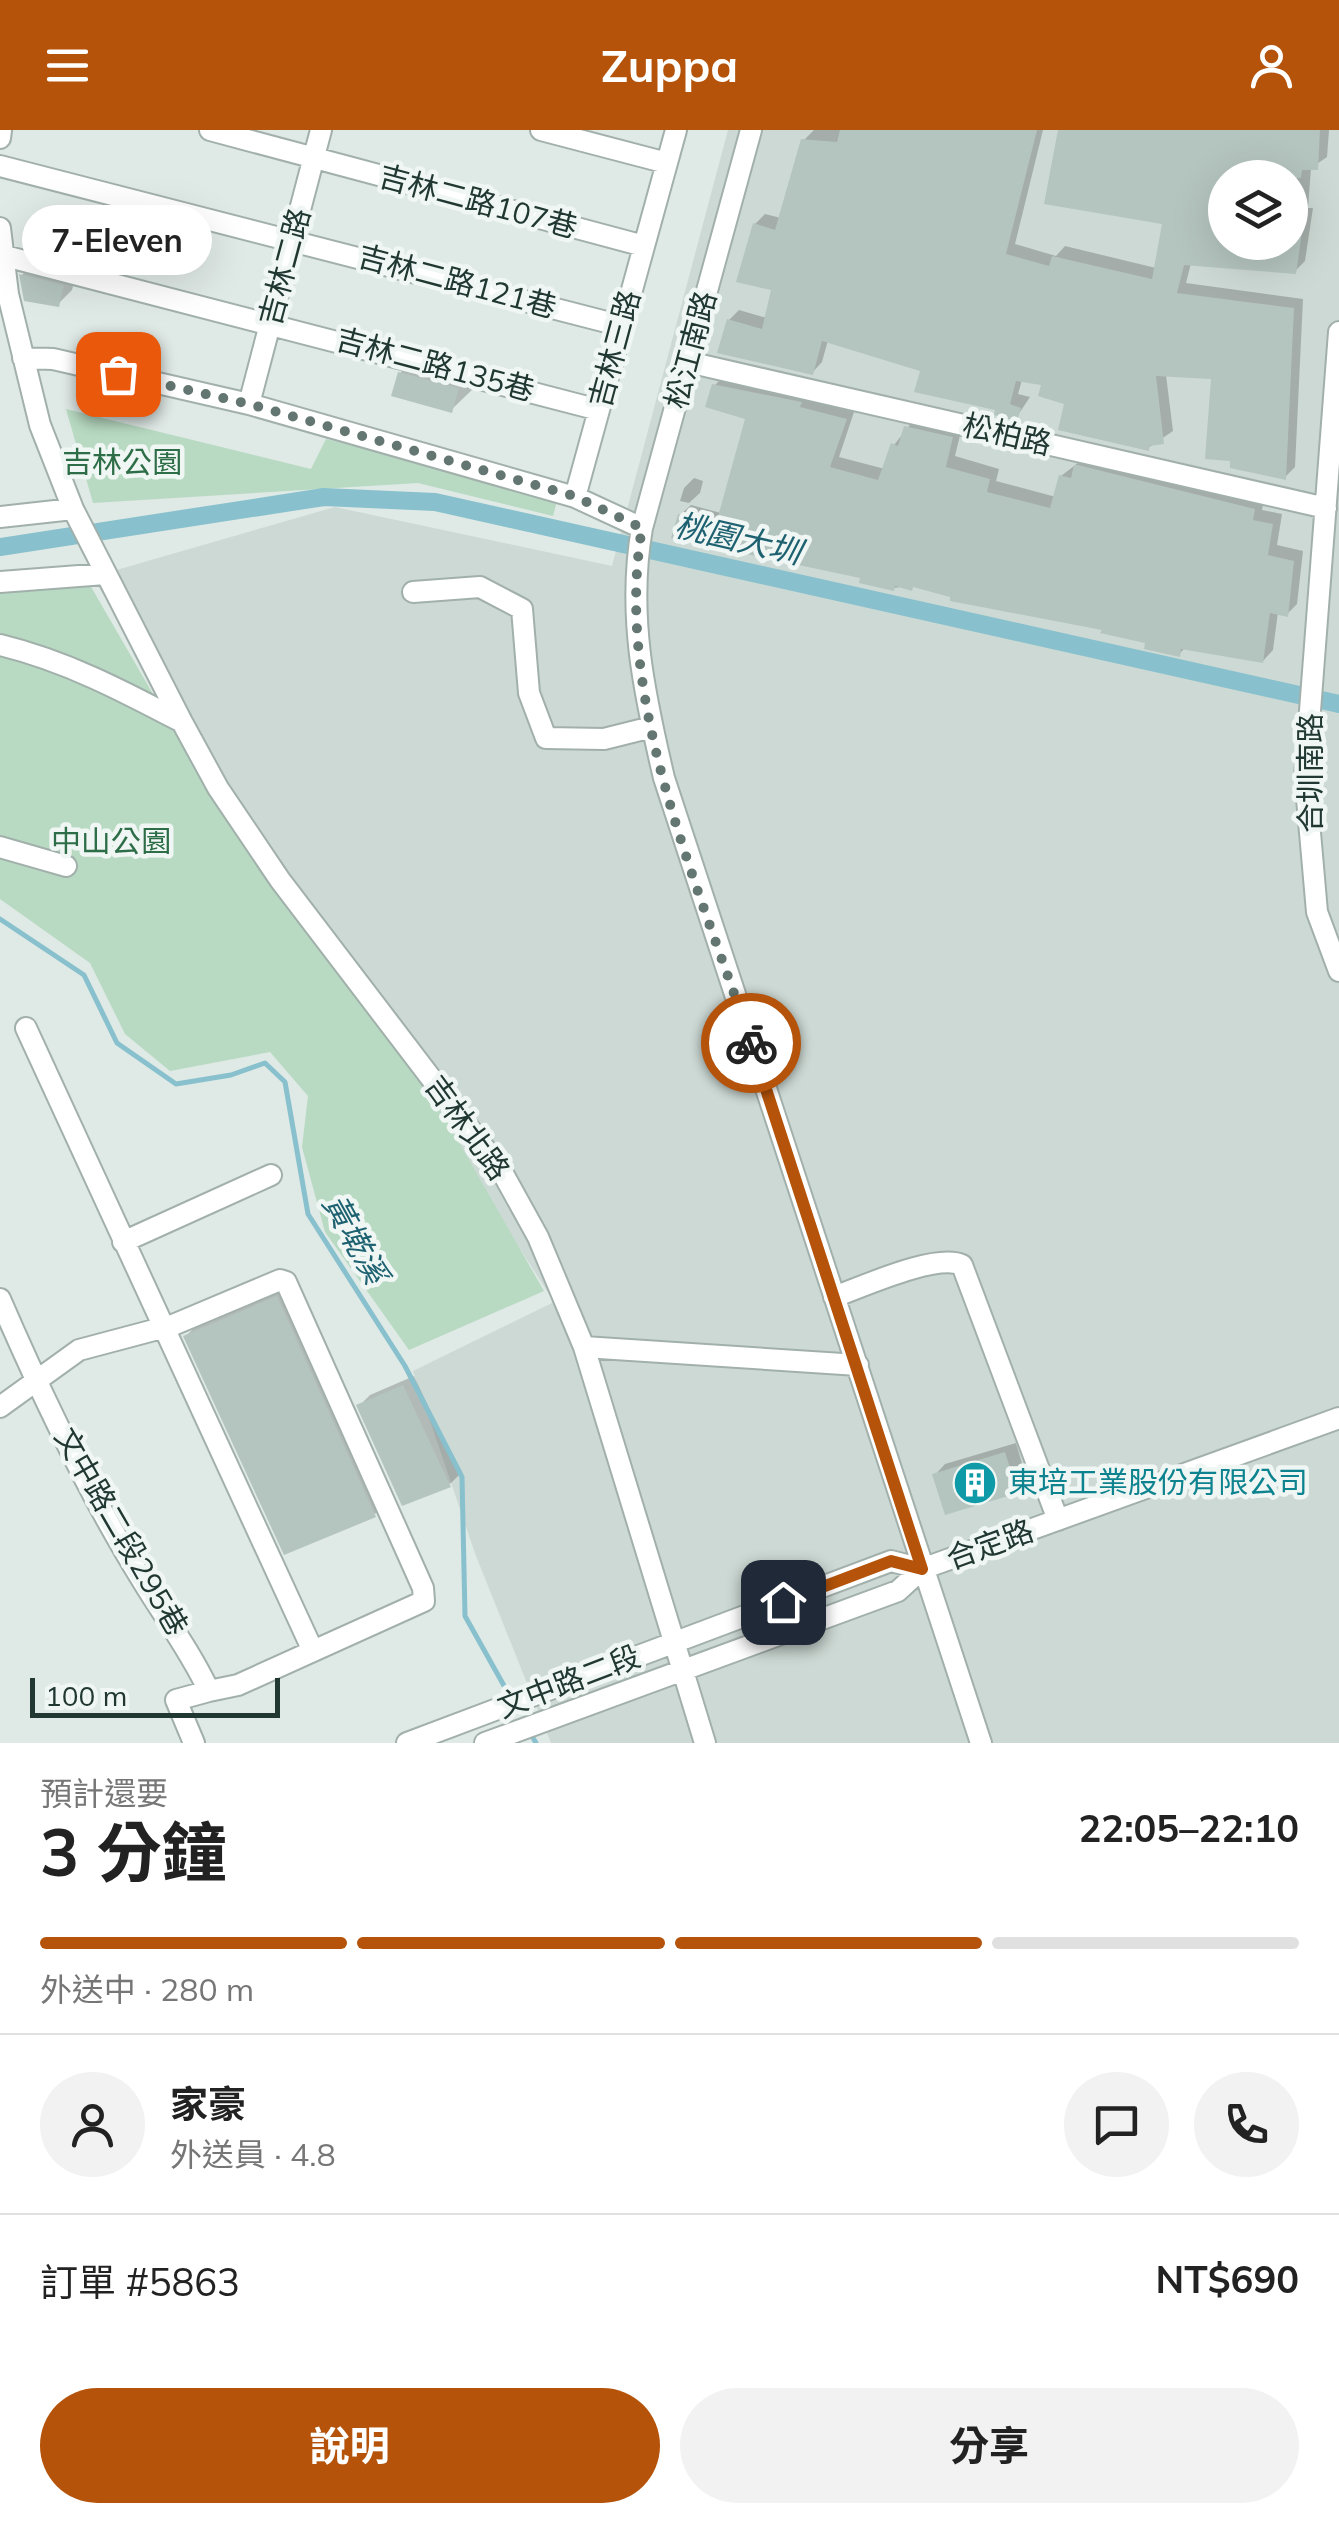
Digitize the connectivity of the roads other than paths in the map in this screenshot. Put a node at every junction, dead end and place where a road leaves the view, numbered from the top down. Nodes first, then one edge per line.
1 (0, 130) edge
2 (210, 130) edge
3 (321, 130) edge
4 (541, 130) edge
5 (676, 130) edge
6 (751, 130) edge
7 (0, 138) edge
8 (313, 159) junction
9 (666, 163) junction
10 (0, 166) edge
11 (0, 228) edge
12 (292, 240) junction
13 (644, 246) junction
14 (1, 255) edge
15 (4, 293) edge
16 (270, 322) junction
17 (622, 326) junction
18 (1339, 332) edge
19 (23, 358) junction
20 (688, 362) junction
21 (249, 404) junction
22 (598, 410) junction
23 (574, 496) junction
24 (1326, 508) junction
25 (77, 516) junction
26 (0, 517) edge
27 (642, 532) junction
28 (1339, 560) edge
29 (1320, 573) junction
30 (105, 574) junction
31 (0, 582) edge
32 (413, 592) dead end
33 (0, 645) edge
34 (182, 722) junction
35 (652, 727) junction
36 (0, 847) edge
37 (66, 866) dead end
38 (1339, 972) edge
39 (26, 1028) dead end
40 (271, 1175) dead end
41 (123, 1242) junction
42 (834, 1297) junction
43 (0, 1299) edge
44 (162, 1328) junction
45 (584, 1348) junction
46 (858, 1365) junction
47 (36, 1381) junction
48 (0, 1407) edge
49 (1339, 1418) edge
50 (1058, 1520) junction
51 (922, 1569) junction
52 (675, 1642) junction
53 (313, 1651) junction
54 (685, 1672) junction
55 (209, 1691) junction
56 (194, 1743) edge
57 (408, 1743) edge
58 (485, 1743) edge
59 (704, 1743) edge
60 (981, 1743) edge

1 - 7 street
2 - 8 street, 吉林二路107巷
3 - 8 street, 吉林二路
4 - 9 street
5 - 9 street, 吉林三路
6 - 20 street, 松江南路
8 - 12 street, 吉林二路
8 - 13 street, 吉林二路107巷
9 - 13 street, 吉林三路
10 - 12 street, 吉林二路121巷
11 - 14 street, 吉林北路
12 - 16 street, 吉林二路
12 - 17 street, 吉林二路121巷
13 - 17 street, 吉林三路
14 - 15 street, 吉林北路
14 - 16 street, 吉林二路135巷
15 - 19 street, 吉林北路
16 - 21 street, 吉林二路
16 - 22 street, 吉林二路135巷
17 - 22 street, 吉林三路
18 - 24 street, 合圳南路
19 - 21 street
19 - 25 street, 吉林北路
20 - 24 street, 松柏路
20 - 27 street, 松江南路
21 - 23 street
22 - 23 street, 吉林三路
23 - 27 street
24 - 29 street, 合圳南路
25 - 26 street
25 - 30 street, 吉林北路
27 - 35 street, 松江南路
28 - 29 street
29 - 38 street, 合圳南路
30 - 31 street
30 - 34 street, 吉林北路
32 - 35 street
33 - 34 street
34 - 45 street, 吉林北路
35 - 42 street, 松江南路
36 - 37 street
39 - 41 street
40 - 41 street
41 - 44 street
42 - 46 street, 松江南路
42 - 50 street
43 - 47 street, 文中路二段295巷
44 - 47 street
44 - 53 street
44 - 53 street
45 - 46 street
45 - 52 street, 吉林北路
46 - 51 street, 松江南路
47 - 48 street
47 - 55 street, 文中路二段295巷
49 - 50 street, 合定路
50 - 51 street, 合定路
51 - 52 street, 合定路
51 - 54 street, 合定路
51 - 60 street, 松江南路
52 - 54 street, 吉林北路
52 - 57 street, 文中路二段
53 - 55 street
54 - 58 street, 文中路二段
54 - 59 street, 吉林北路
55 - 56 street

